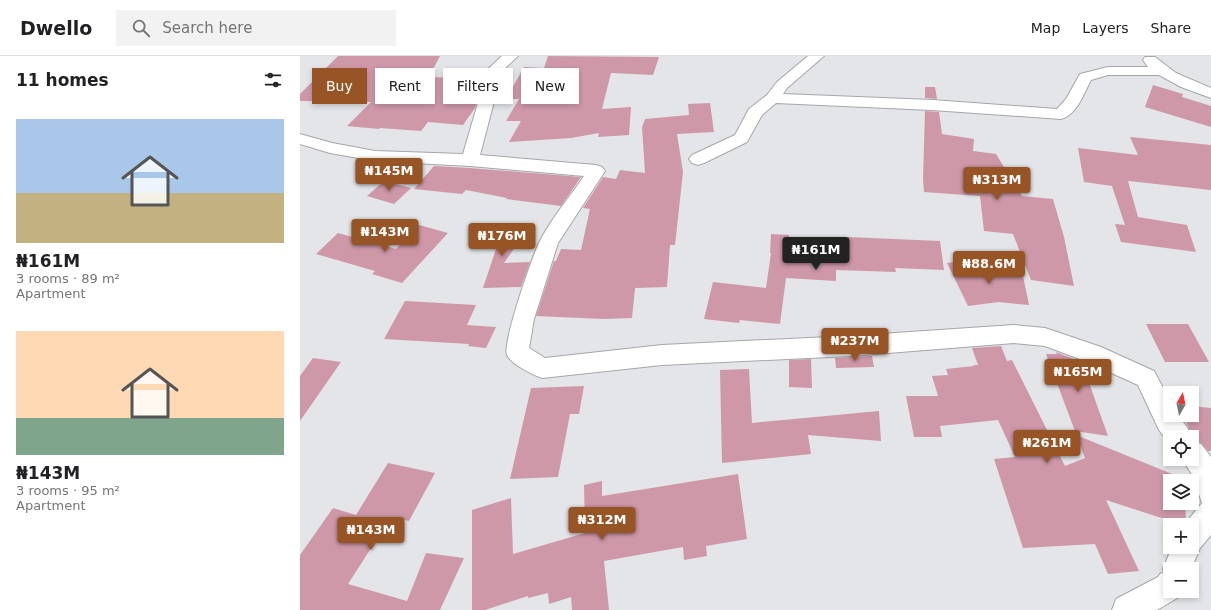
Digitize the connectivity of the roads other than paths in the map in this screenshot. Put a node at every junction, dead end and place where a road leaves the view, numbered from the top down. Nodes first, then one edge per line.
1 (511, 56) edge
2 (817, 56) edge
3 (1148, 56) edge
4 (1160, 71) junction
5 (1211, 93) edge
6 (772, 98) junction
7 (300, 139) edge
8 (698, 159) dead end
9 (470, 160) junction
10 (1174, 430) edge
11 (1199, 462) edge
12 (1211, 494) edge
13 (1211, 513) edge
14 (1199, 528) edge
15 (1163, 590) edge
16 (1127, 610) edge

1 - 9 street
2 - 6 street
3 - 4 street
4 - 5 street
4 - 6 street
6 - 8 street
7 - 9 street
9 - 10 street
11 - 12 street
13 - 14 street
15 - 16 street

